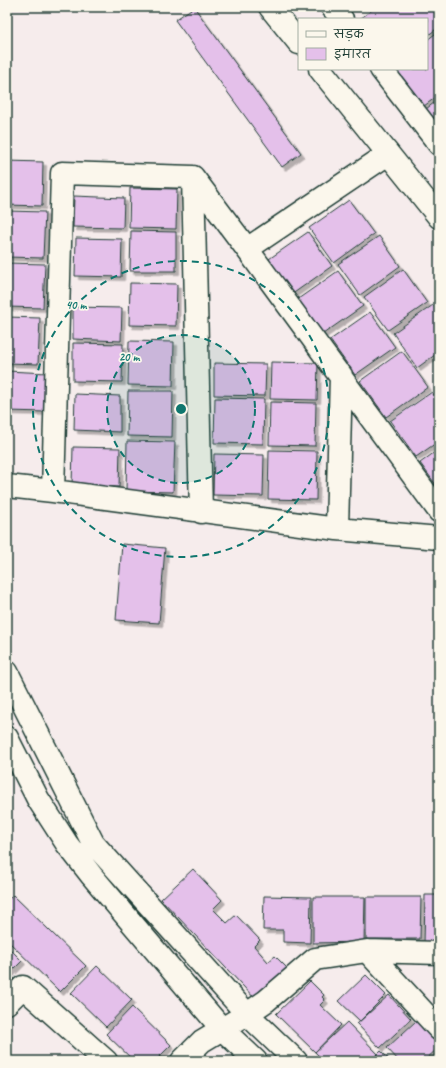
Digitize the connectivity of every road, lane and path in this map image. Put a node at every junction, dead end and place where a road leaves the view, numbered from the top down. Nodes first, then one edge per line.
1 (270, 7) edge
2 (332, 7) edge
3 (341, 18) edge
4 (298, 42) edge
5 (321, 70) edge
6 (382, 70) edge
7 (439, 144) edge
8 (388, 154) junction
9 (193, 177) junction
10 (439, 218) edge
11 (247, 248) junction
12 (341, 376) junction
13 (7, 486) edge
14 (54, 491) junction
15 (439, 511) edge
16 (201, 512) junction
17 (337, 529) junction
18 (439, 538) edge
19 (7, 672) edge
20 (7, 738) edge
21 (367, 951) junction
22 (439, 954) edge
23 (7, 1003) edge
24 (248, 1014) junction
25 (222, 1029) junction
26 (439, 1029) edge
27 (106, 1061) edge
28 (182, 1061) edge
29 (256, 1061) edge
30 (296, 1061) edge

1 - 4 street
2 - 3 street
5 - 8 street
6 - 7 street
8 - 10 street
8 - 11 street
9 - 11 street
9 - 14 street
9 - 16 street
11 - 12 street
12 - 15 street
12 - 17 street
13 - 14 street
14 - 16 street
16 - 17 street
17 - 18 street
19 - 24 street
20 - 25 street
21 - 22 street
21 - 24 street
21 - 26 street
23 - 27 street
24 - 25 street
24 - 30 street
25 - 28 street
25 - 29 street

